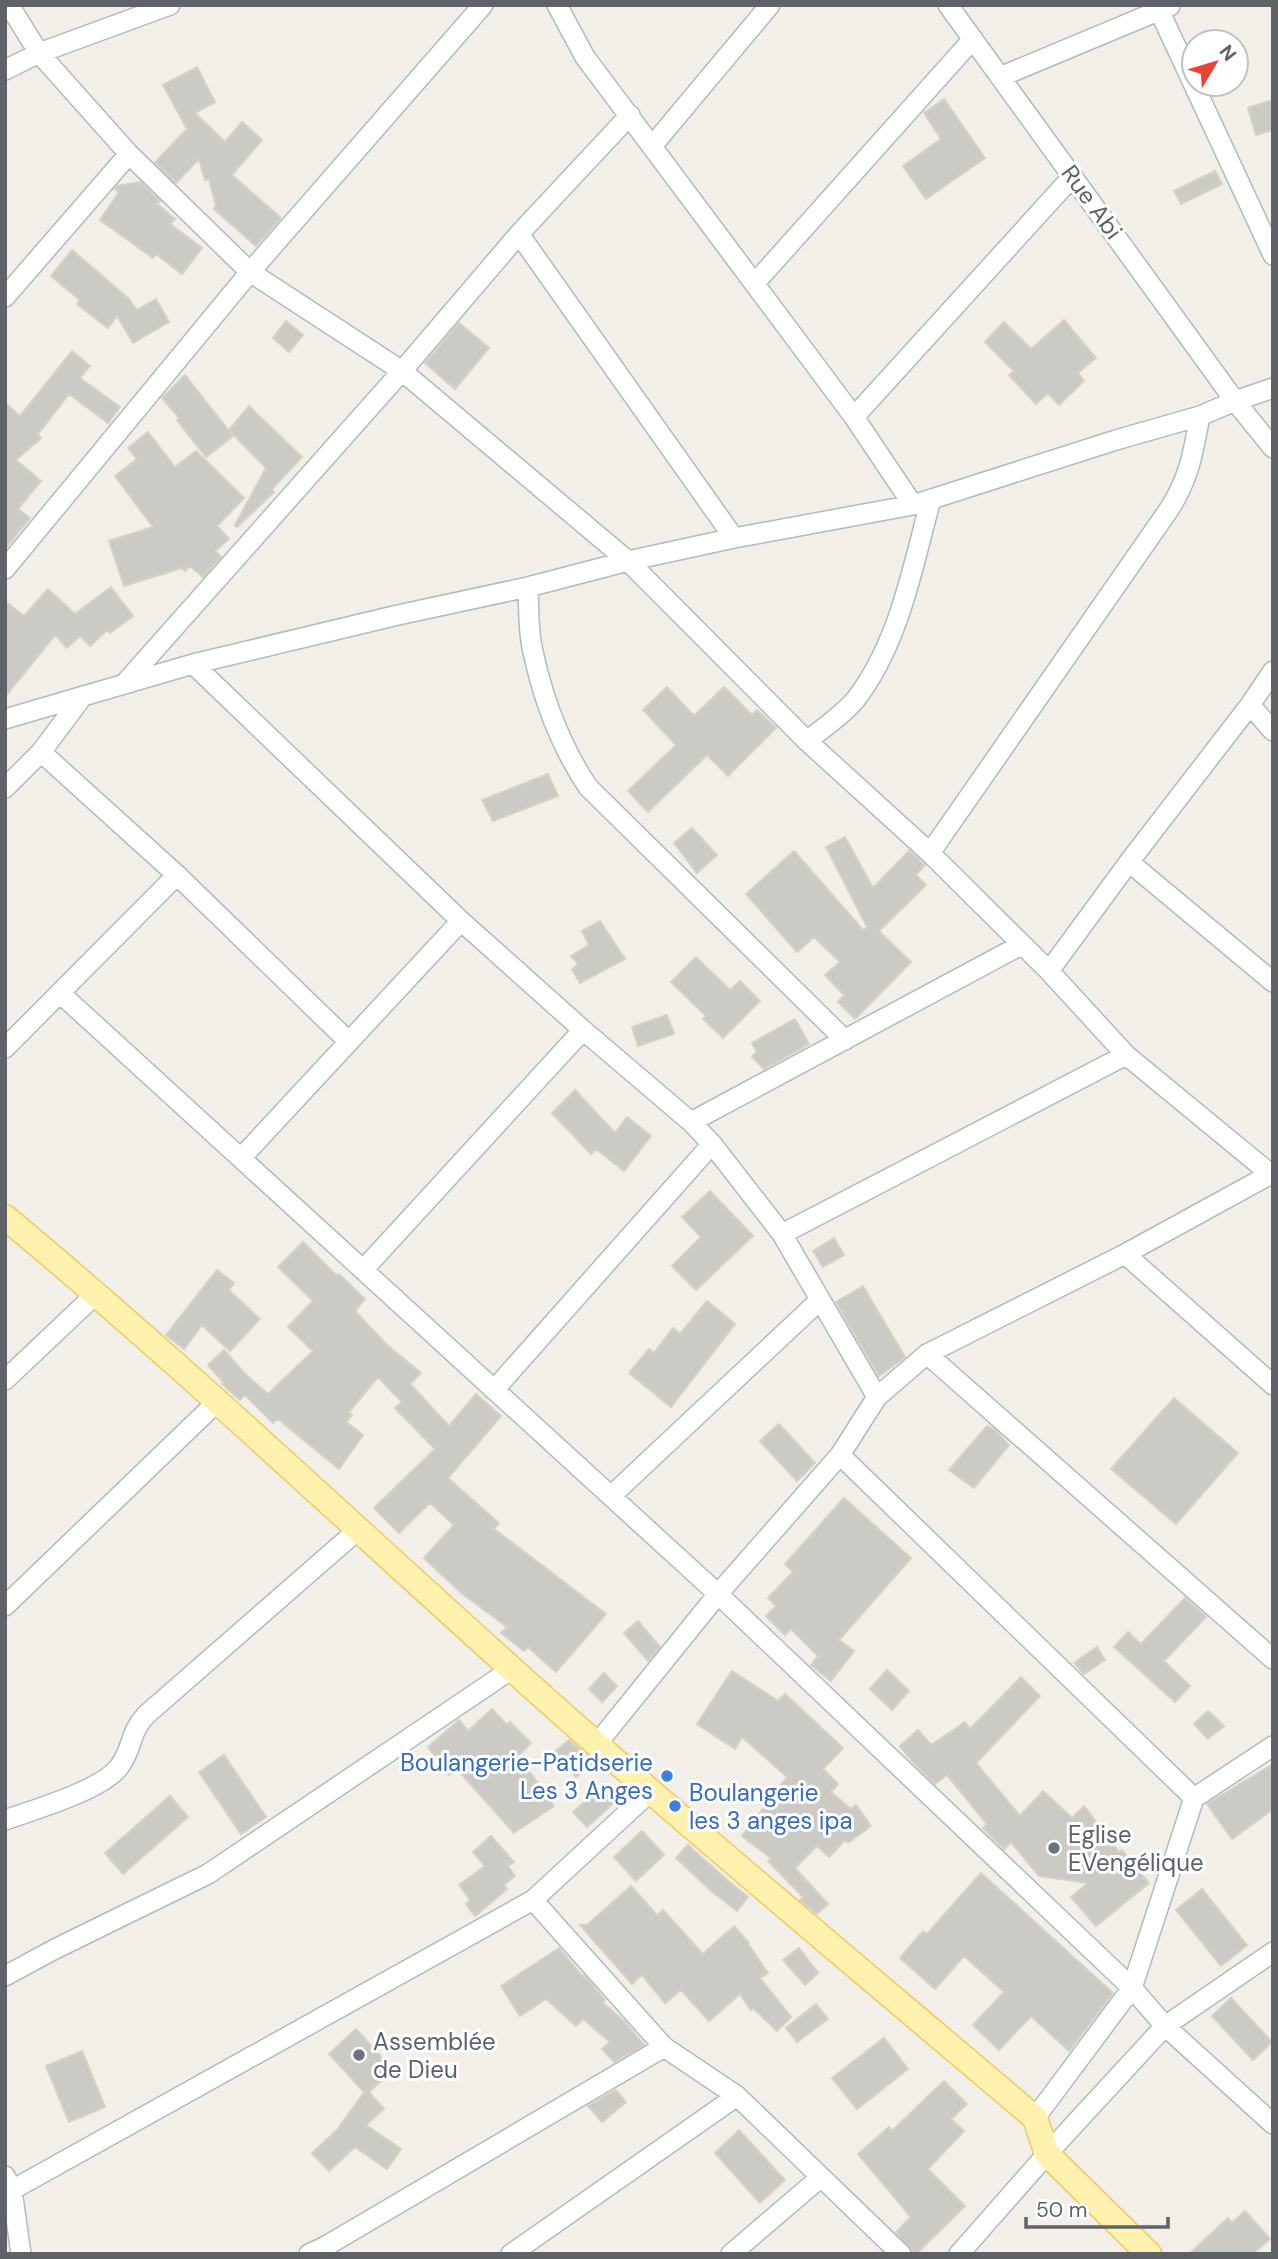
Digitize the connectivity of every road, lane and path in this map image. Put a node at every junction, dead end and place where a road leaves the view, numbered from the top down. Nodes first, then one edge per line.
1 (9, 5) edge
2 (170, 5) edge
3 (483, 5) edge
4 (557, 5) edge
5 (948, 5) edge
6 (769, 6) edge
7 (1165, 8) edge
8 (973, 39) junction
9 (38, 53) junction
10 (5, 70) edge
11 (1000, 77) junction
12 (630, 115) junction
13 (653, 145) junction
14 (129, 155) junction
15 (1073, 176) junction
16 (519, 234) junction
17 (1273, 255) edge
18 (250, 272) junction
19 (755, 283) junction
20 (5, 297) edge
21 (402, 371) junction
22 (1273, 388) edge
23 (1235, 401) junction
24 (1200, 416) junction
25 (854, 417) junction
26 (1273, 447) edge
27 (922, 502) junction
28 (734, 538) junction
29 (628, 561) junction
30 (5, 569) edge
31 (528, 587) junction
32 (192, 664) junction
33 (1273, 671) edge
34 (124, 684) junction
35 (83, 696) junction
36 (1250, 705) junction
37 (5, 719) edge
38 (1273, 731) edge
39 (807, 741) junction
40 (41, 752) junction
41 (5, 788) edge
42 (930, 853) junction
43 (1129, 862) junction
44 (177, 875) junction
45 (461, 921) junction
46 (1021, 945) junction
47 (1049, 971) junction
48 (1273, 982) edge
49 (61, 994) junction
50 (583, 1030) junction
51 (845, 1040) junction
52 (348, 1041) junction
53 (5, 1048) edge
54 (1126, 1055) junction
55 (691, 1122) junction
56 (712, 1144) junction
57 (241, 1158) junction
58 (1272, 1175) edge
59 (5, 1217) edge
60 (782, 1234) junction
61 (1125, 1254) junction
62 (363, 1270) junction
63 (97, 1293) junction
64 (820, 1300) junction
65 (927, 1354) junction
66 (5, 1380) edge
67 (1273, 1385) edge
68 (494, 1390) junction
69 (877, 1397) junction
70 (218, 1401) junction
71 (840, 1455) junction
72 (611, 1496) junction
73 (359, 1529) junction
74 (718, 1594) junction
75 (5, 1606) edge
76 (1273, 1659) edge
77 (512, 1669) junction
78 (596, 1745) junction
79 (1273, 1746) edge
80 (650, 1792) junction
81 (1194, 1798) junction
82 (5, 1821) edge
83 (533, 1900) junction
84 (1273, 1952) edge
85 (5, 1976) edge
86 (1132, 1988) junction
87 (1165, 2026) junction
88 (664, 2047) junction
89 (737, 2096) junction
90 (1035, 2118) junction
91 (1273, 2124) edge
92 (1047, 2154) junction
93 (821, 2177) junction
94 (9, 2183) edge
95 (21, 2254) edge
96 (309, 2254) edge
97 (511, 2254) edge
98 (731, 2254) edge
99 (901, 2254) edge
100 (959, 2254) edge
101 (1149, 2254) edge

1 - 9 street
2 - 9 street
3 - 18 street
4 - 12 street
5 - 8 street, Rue Abi
6 - 13 street
7 - 11 street
7 - 17 street
8 - 11 street, Rue Abi
8 - 19 street
9 - 10 street
9 - 14 street
11 - 15 street, Rue Abi
12 - 13 street
12 - 16 street
13 - 19 street
14 - 18 street
14 - 20 street
15 - 23 street, Rue Abi
15 - 25 street
16 - 21 street
16 - 28 street
18 - 21 street
18 - 30 street
19 - 25 street
21 - 29 street
21 - 34 street
22 - 23 street
23 - 24 street
23 - 26 street, Rue Abi
24 - 27 street
24 - 42 street
25 - 27 street
27 - 28 street
27 - 39 street
28 - 29 street
29 - 31 street
29 - 39 street
31 - 32 street
31 - 51 street
32 - 34 street
32 - 45 street
33 - 36 street
34 - 35 street
35 - 37 street
35 - 40 street
36 - 38 street
36 - 43 street
39 - 42 street
40 - 41 street
40 - 44 street
42 - 46 street
43 - 47 street
43 - 48 street
44 - 49 street
44 - 52 street
45 - 50 street
45 - 52 street
46 - 47 street
46 - 51 street
47 - 54 street
49 - 53 street
49 - 57 street
50 - 55 street
50 - 62 street
51 - 55 street
52 - 57 street
54 - 58 street
54 - 60 street
55 - 56 street
56 - 60 street
56 - 68 street
57 - 62 street
58 - 61 street
59 - 63 main road
60 - 64 street
61 - 65 street
61 - 67 street
62 - 68 street
63 - 66 street
63 - 70 main road
64 - 69 street
64 - 72 street
65 - 69 street
65 - 76 street
68 - 72 street
69 - 71 street
70 - 73 main road
70 - 75 street
71 - 74 street
71 - 81 street
72 - 74 street
73 - 77 main road
73 - 82 street
74 - 78 street
74 - 86 street
77 - 78 main road
77 - 85 street
78 - 80 main road
79 - 81 street
80 - 83 street
80 - 90 main road
81 - 86 street
83 - 88 street
83 - 94 street
84 - 87 street
86 - 87 street
86 - 90 street
87 - 91 street
87 - 92 street
88 - 89 street
88 - 96 street
89 - 93 street
89 - 97 street
90 - 92 main road
92 - 100 street
92 - 101 main road
93 - 98 street
93 - 99 street
94 - 95 street

